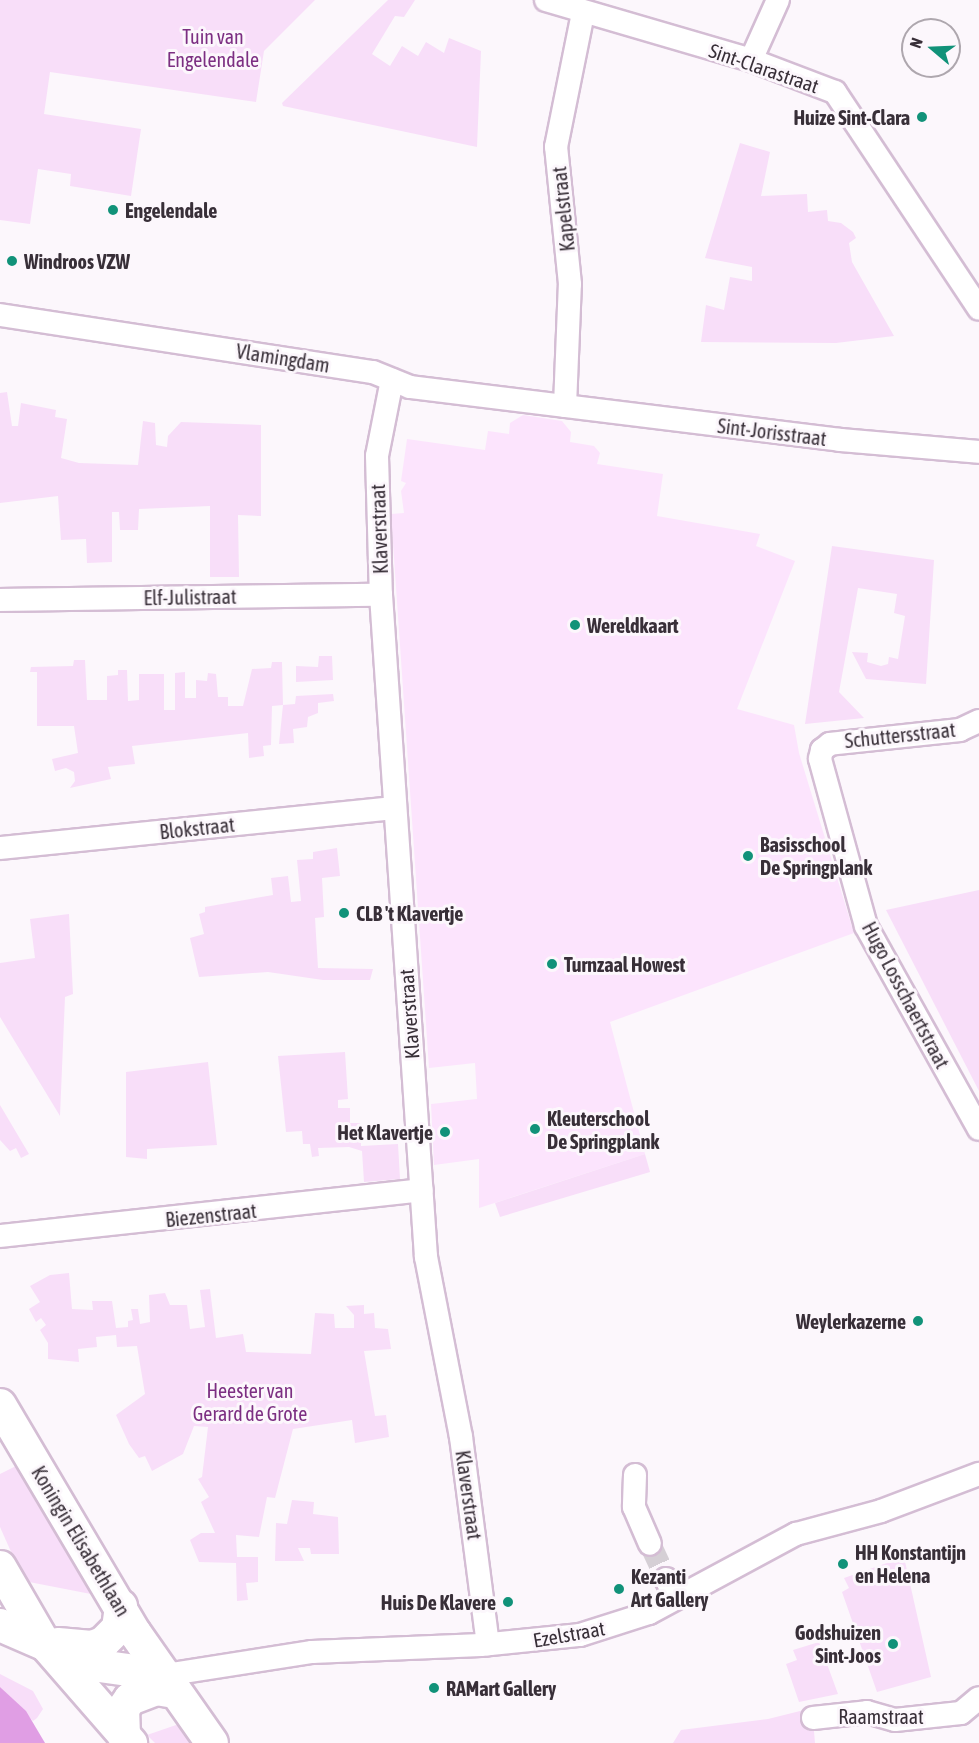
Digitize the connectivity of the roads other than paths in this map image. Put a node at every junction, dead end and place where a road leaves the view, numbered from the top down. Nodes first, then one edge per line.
1 (546, 0) edge
2 (778, 0) edge
3 (583, 14) junction
4 (751, 60) junction
5 (979, 309) edge
6 (0, 315) edge
7 (392, 380) junction
8 (565, 406) junction
9 (979, 452) edge
10 (381, 595) junction
11 (0, 600) edge
12 (979, 721) edge
13 (822, 750) joint
14 (393, 808) junction
15 (0, 848) edge
16 (979, 1129) edge
17 (422, 1190) junction
18 (0, 1236) edge
19 (0, 1405) edge
20 (12, 1452) edge
21 (979, 1474) edge
22 (635, 1475) dead end
23 (650, 1545) tunnel mouth
24 (0, 1567) edge
25 (121, 1606) junction
26 (15, 1638) edge
27 (488, 1644) junction
28 (170, 1684) junction
29 (979, 1698) edge
30 (813, 1718) dead end
31 (128, 1739) edge
32 (212, 1743) edge

1 - 3 street, Sint-Clarastraat
2 - 4 street
3 - 4 street, Sint-Clarastraat
3 - 8 street, Kapelstraat
4 - 5 street, Sint-Clarastraat
6 - 7 street, Vlamingdam
7 - 8 street, Vlamingdam
7 - 10 street, Klaverstraat
8 - 9 street, Sint-Jorisstraat
10 - 11 street, Elf-Julistraat
10 - 14 street, Klaverstraat
12 - 13 street, Schuttersstraat
13 - 16 street, Hugo Losschaertstraat
14 - 15 street, Blokstraat
14 - 17 street, Klaverstraat
17 - 18 street, Biezenstraat
17 - 27 street, Klaverstraat
19 - 20 main road, Koningin Elisabethlaan
20 - 25 main road, Koningin Elisabethlaan
21 - 27 street, Ezelstraat
22 - 23 street
24 - 26 main road
25 - 26 main road
25 - 28 main road, Koningin Elisabethlaan
26 - 28 main road
26 - 31 main road
27 - 28 street, Ezelstraat
28 - 31 main road
28 - 32 main road, Koningin Elisabethlaan
29 - 30 street, Raamstraat

